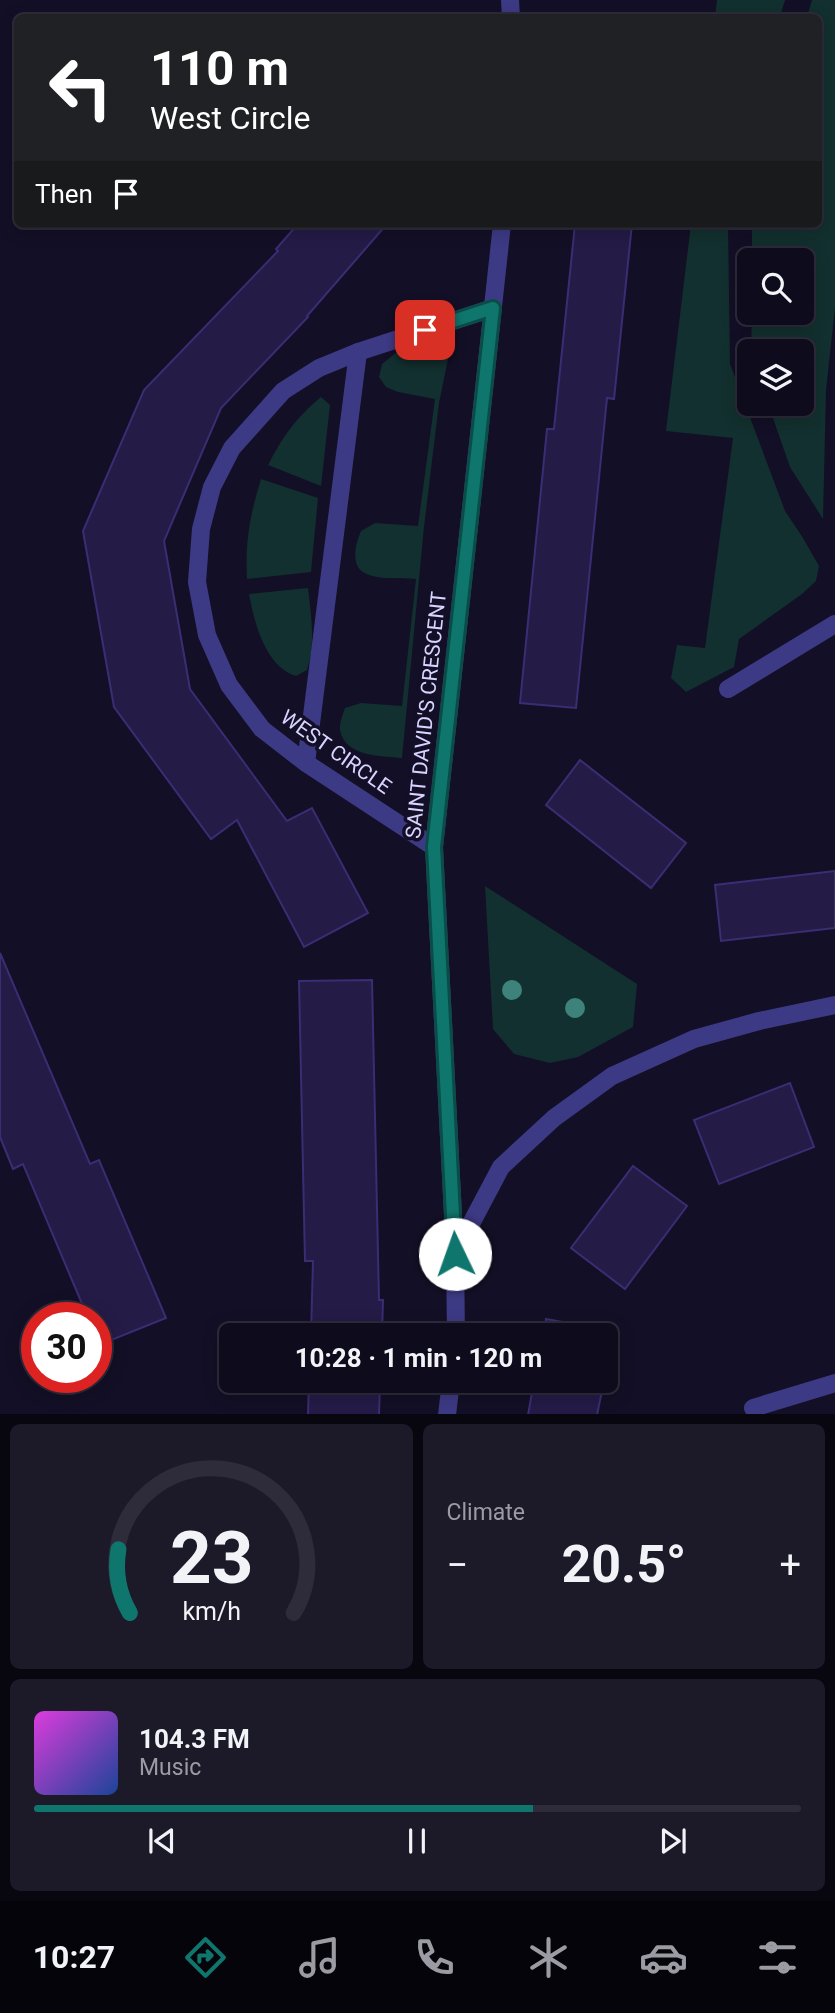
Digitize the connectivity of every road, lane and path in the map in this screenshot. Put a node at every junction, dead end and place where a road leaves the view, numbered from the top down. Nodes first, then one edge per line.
1 (502, 228) edge
2 (493, 308) junction
3 (358, 352) junction
4 (835, 624) edge
5 (727, 689) dead end
6 (306, 763) junction
7 (434, 847) junction
8 (835, 1004) edge
9 (455, 1254) junction
10 (456, 1323) edge
11 (835, 1383) edge
12 (450, 1393) edge
13 (753, 1408) dead end
14 (447, 1414) edge

1 - 2 street, SAINT DAVID'S CRESCENT
2 - 3 street, WEST CIRCLE
2 - 7 street, SAINT DAVID'S CRESCENT
3 - 6 street
3 - 6 street, WEST CIRCLE
4 - 5 street
6 - 7 street, WEST CIRCLE
7 - 9 street, SAINT DAVID'S CRESCENT
8 - 9 street
9 - 10 street, SAINT DAVID'S CRESCENT
11 - 13 street
12 - 14 street

